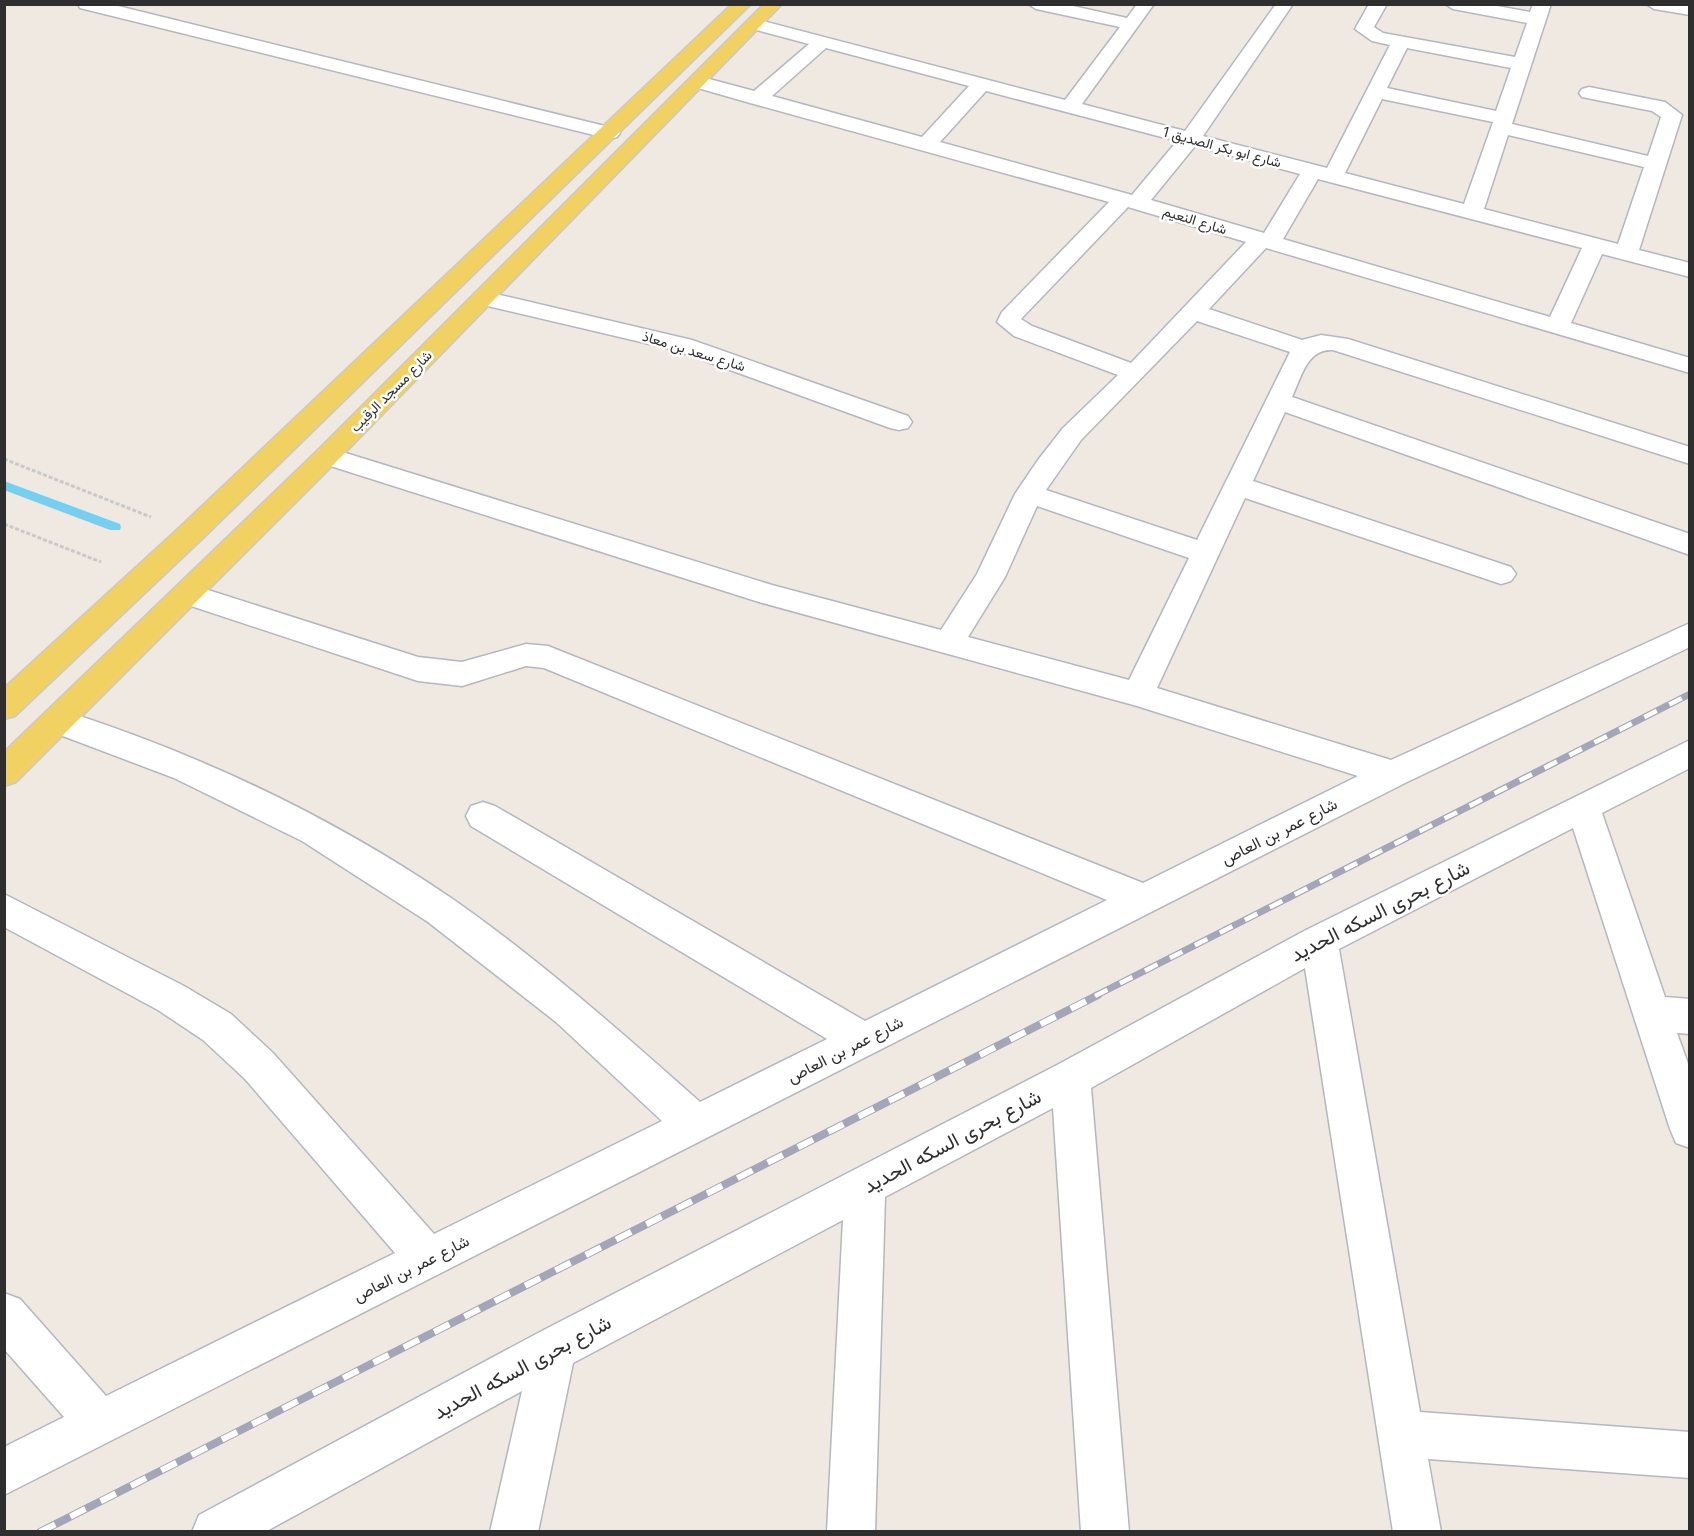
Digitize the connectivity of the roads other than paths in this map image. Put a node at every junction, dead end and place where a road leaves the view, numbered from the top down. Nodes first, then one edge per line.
1 (86, 4) edge
2 (774, 4) edge
3 (1036, 4) edge
4 (1146, 4) edge
5 (1285, 4) edge
6 (1377, 4) edge
7 (1453, 4) edge
8 (1654, 4) edge
9 (109, 7) edge
10 (1689, 10) edge
11 (1540, 12) edge
12 (749, 14) edge
13 (1131, 24) junction
14 (822, 42) junction
15 (1401, 42) junction
16 (1522, 64) junction
17 (698, 82) junction
18 (982, 84) junction
19 (1376, 92) junction
20 (1590, 93) dead end
21 (757, 99) junction
22 (1070, 107) junction
23 (1502, 123) junction
24 (610, 133) junction
25 (1190, 139) junction
26 (925, 146) junction
27 (1656, 164) junction
28 (1322, 174) junction
29 (1131, 201) junction
30 (1472, 213) junction
31 (1265, 241) junction
32 (1595, 245) junction
33 (1626, 254) junction
34 (1689, 270) edge
35 (483, 298) junction
36 (1194, 312) junction
37 (1557, 327) junction
38 (1304, 349) junction
39 (1688, 362) edge
40 (1135, 373) junction
41 (1279, 401) junction
42 (899, 422) dead end
43 (327, 456) junction
44 (1689, 456) edge
45 (1238, 486) junction
46 (1029, 494) junction
47 (1689, 546) edge
48 (1206, 554) junction
49 (1501, 574) dead end
50 (186, 594) junction
51 (1689, 634) edge
52 (949, 642) junction
53 (1138, 694) junction
54 (4, 707) edge
55 (57, 721) junction
56 (1689, 753) edge
57 (4, 773) edge
58 (1393, 774) junction
59 (1583, 807) junction
60 (483, 816) dead end
61 (1143, 899) junction
62 (4, 909) edge
63 (1319, 941) junction
64 (1652, 1014) junction
65 (1689, 1017) edge
66 (863, 1040) junction
67 (1071, 1078) junction
68 (696, 1125) junction
69 (1689, 1129) edge
70 (865, 1186) junction
71 (428, 1259) junction
72 (4, 1315) edge
73 (554, 1349) junction
74 (100, 1424) junction
75 (1400, 1434) junction
76 (1689, 1455) edge
77 (4, 1472) edge
78 (216, 1532) edge
79 (514, 1532) edge
80 (851, 1532) edge
81 (1105, 1532) edge
82 (1417, 1532) edge

1 - 9 street
2 - 12 main road, شارع مسجد الرقيب
3 - 13 street
4 - 13 street
5 - 25 street
6 - 15 street
7 - 11 street
8 - 10 street
9 - 24 street
11 - 16 street
12 - 14 street, شارع ابو بكر الصديق 1
12 - 17 main road, شارع مسجد الرقيب
12 - 24 main road, شارع مسجد الرقيب
13 - 22 street
14 - 18 street, شارع ابو بكر الصديق 1
14 - 21 street
15 - 16 street
15 - 19 street
16 - 23 street
17 - 21 street, شارع النعيم
17 - 35 main road, شارع مسجد الرقيب
18 - 22 street, شارع ابو بكر الصديق 1
18 - 26 street
19 - 23 street
19 - 28 street
20 - 27 street
21 - 26 street, شارع النعيم
22 - 25 street, شارع ابو بكر الصديق 1
23 - 27 street
23 - 30 street
24 - 54 main road, شارع مسجد الرقيب
25 - 28 street, شارع ابو بكر الصديق 1
25 - 29 street
26 - 29 street, شارع النعيم
27 - 33 street
28 - 30 street, شارع ابو بكر الصديق 1
28 - 31 street
29 - 31 street, شارع النعيم
29 - 40 street
30 - 32 street, شارع ابو بكر الصديق 1
31 - 36 street
31 - 37 street, شارع النعيم
32 - 33 street, شارع ابو بكر الصديق 1
32 - 37 street
33 - 34 street, شارع ابو بكر الصديق 1
35 - 42 street, شارع سعد بن معاذ
35 - 43 main road, شارع مسجد الرقيب
36 - 38 street
36 - 40 street
37 - 39 street, شارع النعيم
38 - 41 street
38 - 44 street
40 - 46 street
41 - 45 street
41 - 47 street
43 - 50 main road, شارع مسجد الرقيب
43 - 52 street
45 - 48 street
45 - 49 street
46 - 48 street
46 - 52 street
48 - 53 street
50 - 55 main road, شارع مسجد الرقيب
50 - 61 street
51 - 58 street, شارع عمر بن العاص
52 - 53 street
53 - 58 street
55 - 57 main road, شارع مسجد الرقيب
55 - 68 street
56 - 59 street, شارع بحرى السكه الحديد
58 - 61 street, شارع عمر بن العاص
59 - 63 street, شارع بحرى السكه الحديد
59 - 64 street
60 - 66 street
61 - 66 street, شارع عمر بن العاص
62 - 71 street
63 - 67 street, شارع بحرى السكه الحديد
63 - 75 street
64 - 65 street
64 - 69 street
66 - 68 street, شارع عمر بن العاص
67 - 70 street, شارع بحرى السكه الحديد
67 - 81 street
68 - 71 street, شارع عمر بن العاص
70 - 73 street, شارع بحرى السكه الحديد
70 - 80 street
71 - 74 street, شارع عمر بن العاص
72 - 74 street
73 - 78 street, شارع بحرى السكه الحديد
73 - 79 street
74 - 77 street, شارع عمر بن العاص
75 - 76 street
75 - 82 street

